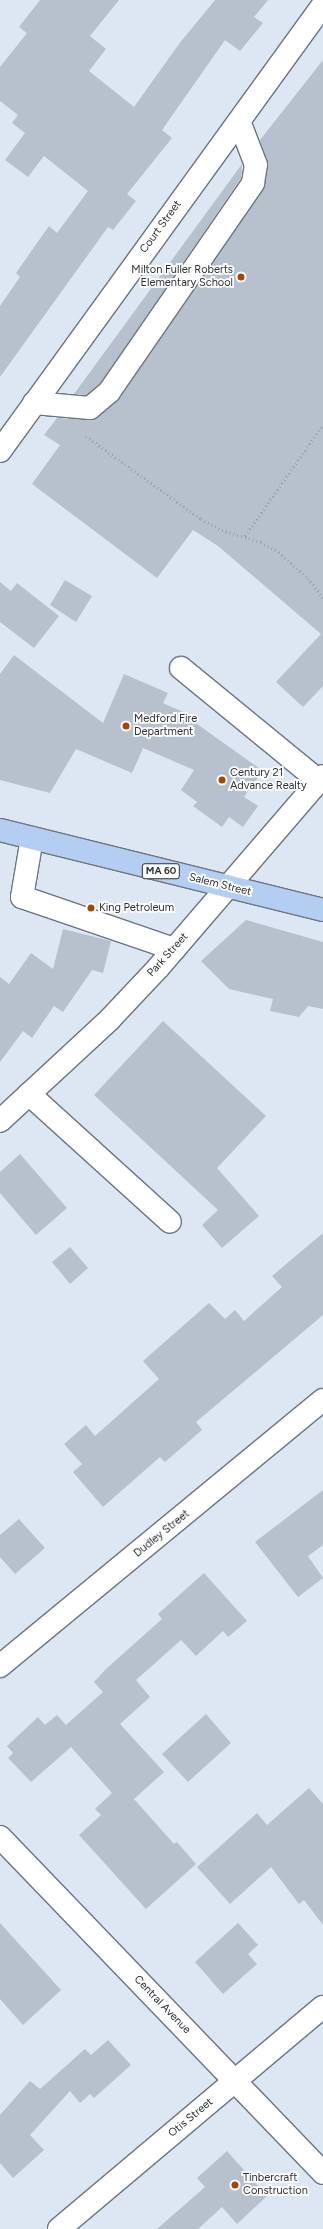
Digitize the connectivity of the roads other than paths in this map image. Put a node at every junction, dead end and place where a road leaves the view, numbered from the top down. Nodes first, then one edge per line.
1 (323, 5) edge
2 (239, 121) junction
3 (34, 403) junction
4 (0, 451) edge
5 (182, 668) dead end
6 (321, 779) edge
7 (0, 830) edge
8 (32, 838) junction
9 (227, 888) junction
10 (323, 910) edge
11 (174, 949) junction
12 (29, 1094) junction
13 (0, 1121) edge
14 (170, 1222) dead end
15 (323, 1400) edge
16 (0, 1666) edge
17 (0, 1837) edge
18 (323, 2007) edge
19 (235, 2081) junction
20 (323, 2173) edge
21 (59, 2229) edge

1 - 2 street, Court Street
2 - 3 street, Court Street
2 - 3 street
3 - 4 street, Court Street
5 - 6 street
6 - 9 street, Park Street
7 - 8 main road, Salem Street / MA 60
8 - 9 main road, Salem Street / MA 60
8 - 11 street
9 - 10 main road, Salem Street / MA 60
9 - 11 street, Park Street
11 - 12 street, Park Street
12 - 13 street, Park Street
12 - 14 street
15 - 16 street, Dudley Street
17 - 19 street, Central Avenue
18 - 19 street, Otis Street
19 - 20 street, Central Avenue
19 - 21 street, Otis Street

